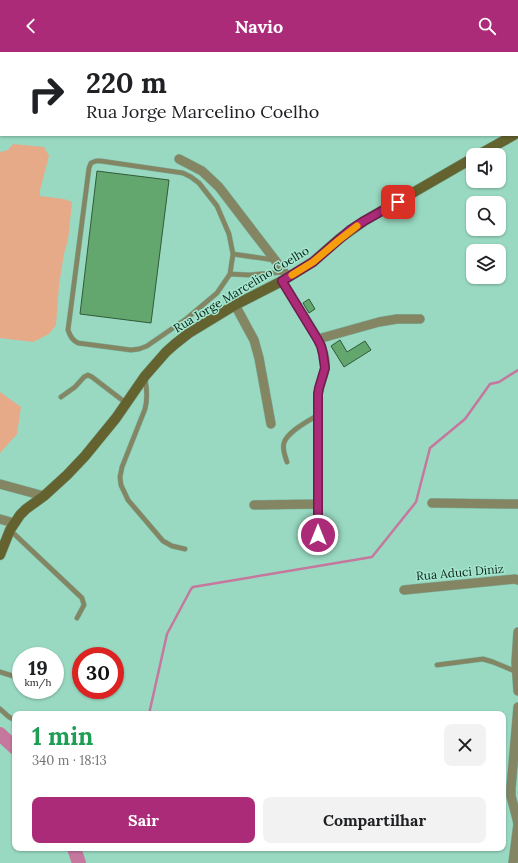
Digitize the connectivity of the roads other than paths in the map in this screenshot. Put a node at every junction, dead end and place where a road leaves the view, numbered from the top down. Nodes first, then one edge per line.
1 (512, 136) edge
2 (491, 148) edge
3 (179, 159) dead end
4 (466, 162) edge
5 (233, 254) junction
6 (276, 260) junction
7 (230, 274) junction
8 (285, 277) junction
9 (235, 306) junction
10 (420, 319) dead end
11 (318, 340) junction
12 (145, 376) junction
13 (61, 397) dead end
14 (126, 403) junction
15 (318, 415) junction
16 (271, 424) dead end
17 (287, 462) dead end
18 (0, 484) edge
19 (44, 496) junction
20 (432, 503) dead end
21 (318, 504) junction
22 (518, 504) edge
23 (254, 505) dead end
24 (0, 519) edge
25 (12, 526) junction
26 (318, 535) dead end
27 (185, 549) dead end
28 (0, 555) edge
29 (518, 580) edge
30 (404, 590) dead end
31 (77, 618) dead end
32 (518, 632) edge
33 (437, 665) dead end
34 (0, 672) edge
35 (517, 672) junction
36 (12, 676) edge
37 (518, 692) edge
38 (518, 707) edge
39 (0, 709) edge
40 (12, 718) edge
41 (518, 824) edge
42 (513, 863) edge

1 - 2 street
3 - 6 street
4 - 8 street, Rua Jorge Marcelino Coelho
5 - 6 lane
5 - 7 lane
5 - 7 lane
6 - 8 street
7 - 8 lane
8 - 9 street, Rua Jorge Marcelino Coelho
8 - 11 street
9 - 12 street, Rua Jorge Marcelino Coelho
9 - 16 street
10 - 11 street
11 - 15 street
12 - 14 street, Rua Jorge Marcelino Coelho
12 - 27 lane
13 - 14 lane
14 - 19 street, Rua Jorge Marcelino Coelho
15 - 17 lane
15 - 21 street
18 - 19 street
19 - 25 street, Rua Jorge Marcelino Coelho
20 - 22 street
21 - 23 street
21 - 26 street
24 - 25 street
25 - 28 street, Rua Jorge Marcelino Coelho
25 - 31 lane
29 - 30 street, Rua Aduci Diniz
32 - 35 street
33 - 35 lane
34 - 36 lane
35 - 37 street
38 - 41 street
39 - 40 lane
41 - 42 street

